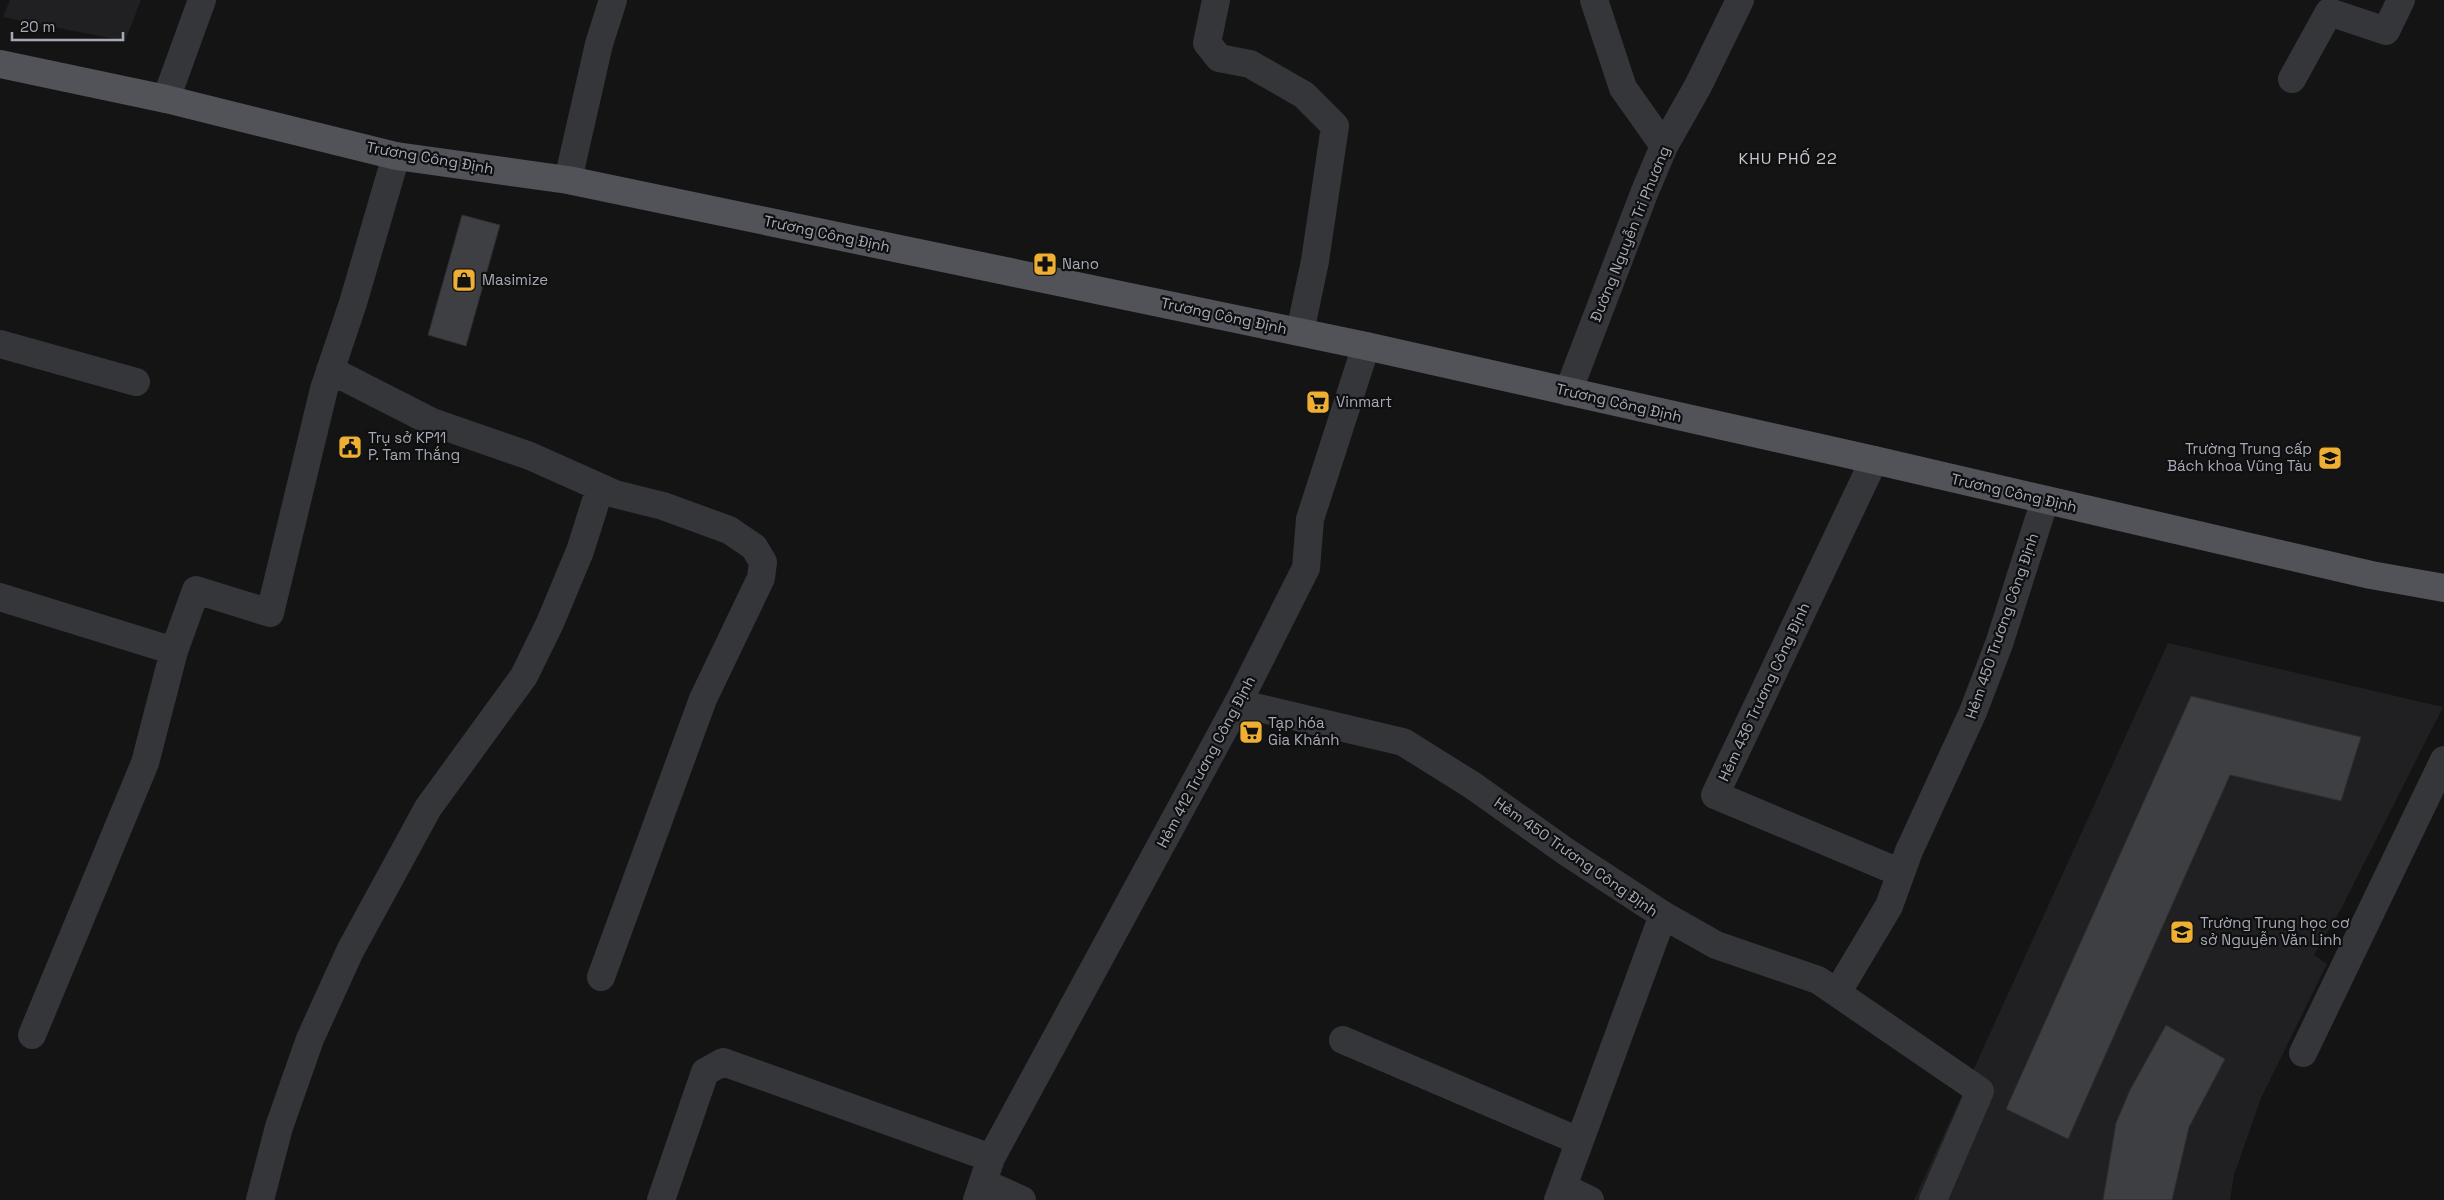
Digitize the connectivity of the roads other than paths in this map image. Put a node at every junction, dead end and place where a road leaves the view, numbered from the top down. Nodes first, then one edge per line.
1 (202, 0) edge
2 (613, 0) edge
3 (1216, 0) edge
4 (1594, 0) edge
5 (1740, 0) edge
6 (2401, 0) edge
7 (0, 64) edge
8 (2292, 79) dead end
9 (166, 99) junction
10 (1664, 146) junction
11 (396, 156) junction
12 (568, 180) junction
13 (1300, 332) junction
14 (0, 344) edge
15 (1366, 346) junction
16 (330, 370) junction
17 (136, 382) dead end
18 (1568, 392) junction
19 (1874, 460) junction
20 (600, 488) junction
21 (2045, 500) junction
22 (2444, 588) edge
23 (0, 597) edge
24 (174, 651) junction
25 (1238, 703) junction
26 (2444, 760) edge
27 (1901, 873) junction
28 (1663, 915) junction
29 (601, 977) dead end
30 (1837, 993) junction
31 (32, 1035) dead end
32 (1343, 1040) dead end
33 (2303, 1053) dead end
34 (1579, 1142) junction
35 (992, 1158) junction
36 (980, 1192) edge
37 (1561, 1194) edge
38 (260, 1200) edge
39 (661, 1200) edge
40 (1022, 1200) edge
41 (1590, 1200) edge
42 (1933, 1200) edge

1 - 9 street
2 - 12 street
3 - 13 street
4 - 10 street
5 - 10 street, Đường Nguyễn Tri Phương
6 - 8 street
7 - 9 main road, Trương Công Định
9 - 11 main road, Trương Công Định
10 - 18 street, Đường Nguyễn Tri Phương
11 - 12 main road, Trương Công Định
11 - 16 street
12 - 13 main road, Trương Công Định
13 - 15 main road, Trương Công Định
14 - 17 street
15 - 18 main road, Trương Công Định
15 - 25 street, Hẻm 412 Trương Công Định
16 - 20 street
16 - 24 street
18 - 19 main road, Trương Công Định
19 - 21 main road, Trương Công Định
19 - 27 street, Hẻm 436 Trương Công Định
20 - 29 street
20 - 38 street
21 - 22 main road, Trương Công Định
21 - 27 street, Hẻm 450 Trương Công Định
23 - 24 street
24 - 31 street
25 - 28 street, Hẻm 450 Trương Công Định
25 - 35 street, Hẻm 412 Trương Công Định
26 - 33 street
27 - 30 street, Hẻm 450 Trương Công Định
28 - 30 street
28 - 34 street, Hẻm 450 Trương Công Định
30 - 42 street
32 - 34 street
34 - 37 street, Hẻm 450 Trương Công Định
35 - 36 street, Hẻm 412 Trương Công Định
35 - 39 street
36 - 40 street
37 - 41 street

